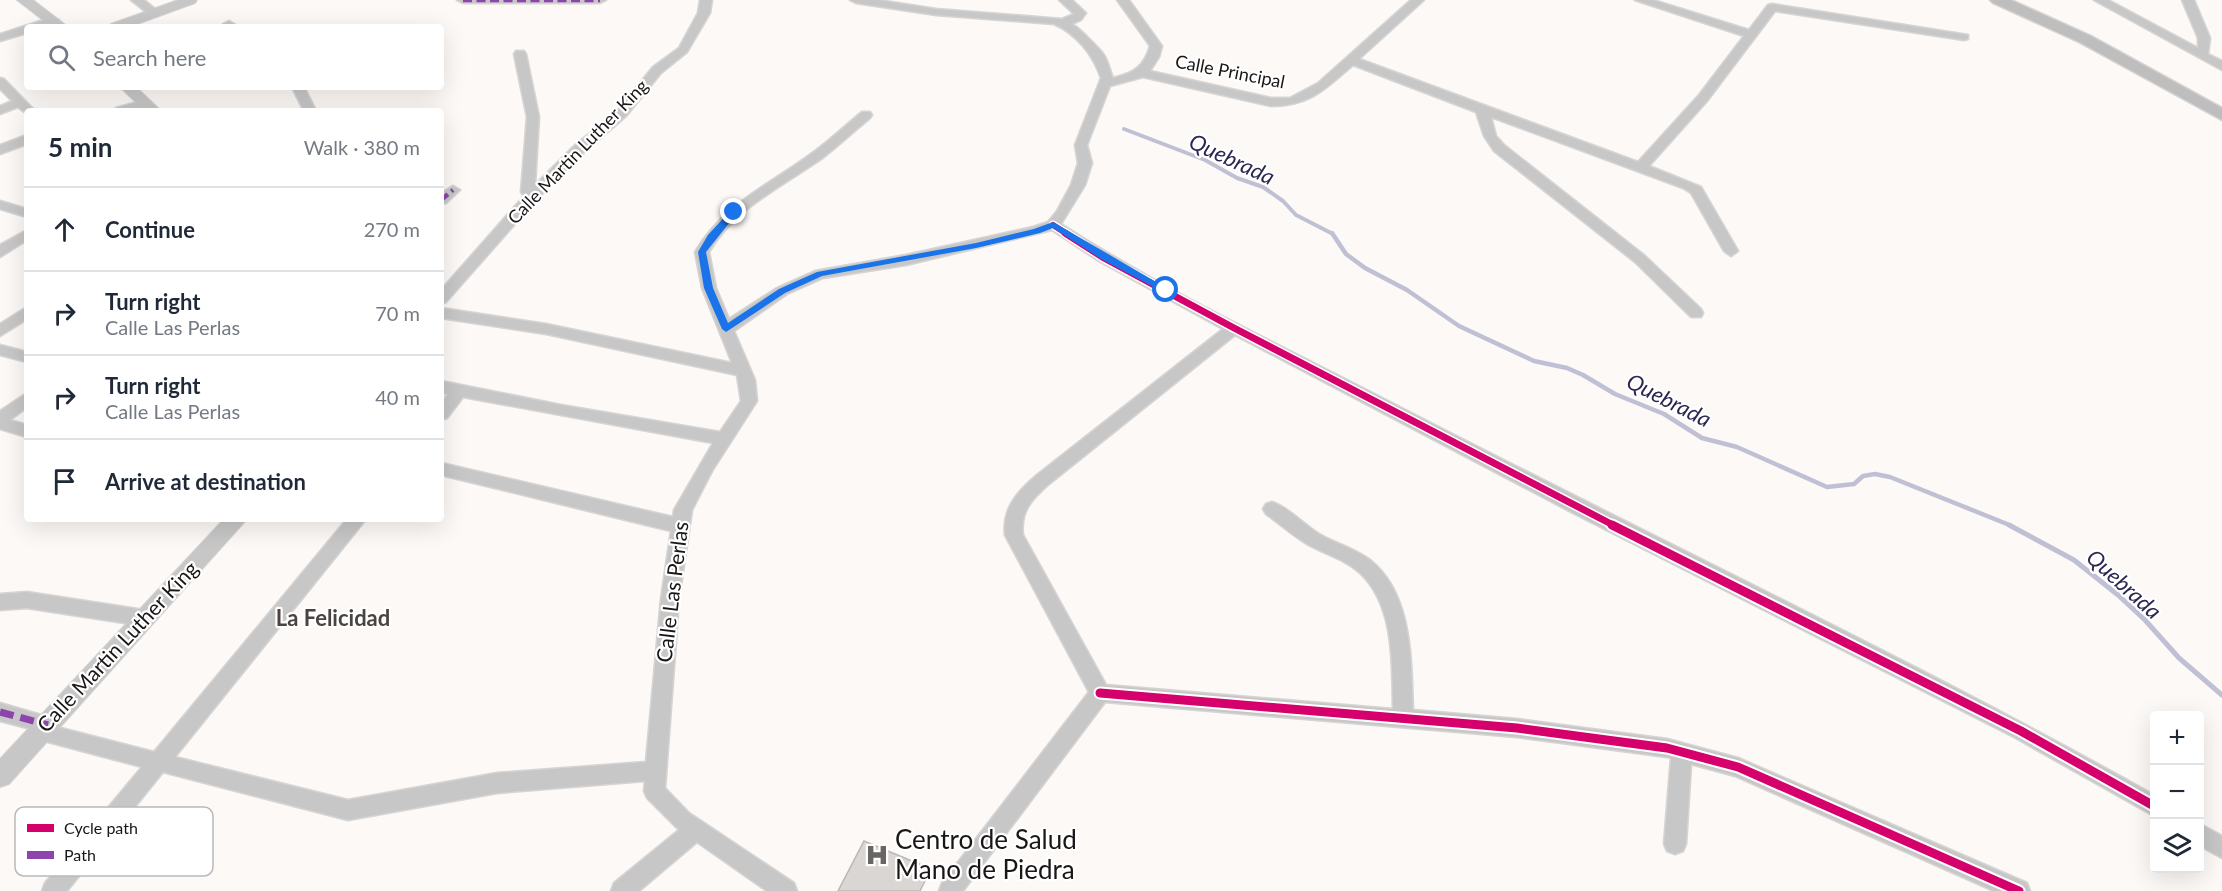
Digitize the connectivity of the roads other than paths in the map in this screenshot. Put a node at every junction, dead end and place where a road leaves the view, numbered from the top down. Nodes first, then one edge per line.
1 (24, 0) edge
2 (137, 0) edge
3 (190, 0) edge
4 (463, 0) edge
5 (600, 0) edge
6 (706, 0) edge
7 (856, 0) edge
8 (1065, 0) edge
9 (1123, 0) edge
10 (1418, 0) edge
11 (1641, 0) edge
12 (1998, 0) edge
13 (2014, 0) edge
14 (2100, 0) edge
15 (2188, 0) edge
16 (890, 2) edge
17 (154, 13) junction
18 (57, 23) edge
19 (1063, 23) junction
20 (124, 24) edge
21 (24, 30) edge
22 (1751, 34) junction
23 (0, 38) edge
24 (1964, 38) dead end
25 (2200, 53) junction
26 (520, 54) dead end
27 (1352, 60) junction
28 (2222, 66) edge
29 (1143, 73) junction
30 (0, 82) edge
31 (1104, 84) junction
32 (130, 90) edge
33 (300, 90) edge
34 (2222, 106) edge
35 (25, 107) edge
36 (149, 107) edge
37 (308, 108) edge
38 (0, 110) edge
39 (1482, 110) junction
40 (866, 115) dead end
41 (2222, 115) edge
42 (24, 140) edge
43 (0, 150) edge
44 (1640, 168) junction
45 (453, 190) dead end
46 (532, 196) junction
47 (444, 198) edge
48 (0, 205) edge
49 (24, 212) edge
50 (1053, 225) junction
51 (24, 236) edge
52 (1731, 251) dead end
53 (0, 252) edge
54 (444, 296) edge
55 (1696, 313) dead end
56 (24, 314) edge
57 (444, 314) edge
58 (1234, 328) junction
59 (726, 329) junction
60 (0, 331) edge
61 (0, 350) edge
62 (24, 356) edge
63 (744, 371) junction
64 (444, 388) edge
65 (459, 391) junction
66 (24, 401) edge
67 (444, 410) edge
68 (0, 421) edge
69 (24, 430) edge
70 (725, 439) junction
71 (444, 470) edge
72 (1272, 509) dead end
73 (234, 522) edge
74 (355, 522) edge
75 (681, 526) junction
76 (0, 602) edge
77 (144, 618) junction
78 (1100, 693) junction
79 (0, 712) edge
80 (1403, 719) junction
81 (44, 729) junction
82 (1682, 752) junction
83 (157, 763) junction
84 (655, 771) junction
85 (0, 776) edge
86 (2150, 804) edge
87 (121, 807) edge
88 (696, 830) junction
89 (2204, 837) edge
90 (1675, 844) dead end
91 (2222, 848) edge
92 (65, 876) edge
93 (53, 891) edge
94 (622, 891) edge
95 (786, 891) edge
96 (950, 891) edge
97 (2019, 891) edge

1 - 18 street
2 - 17 street
3 - 17 street
4 - 5 street
6 - 46 street, Calle Martin Luther King
7 - 16 street
8 - 19 street
9 - 29 street
10 - 27 street, Calle Principal
11 - 22 street
12 - 41 main road
13 - 34 main road
14 - 25 street
15 - 25 street
16 - 19 street
17 - 20 street
19 - 31 street
21 - 23 street
22 - 24 street
22 - 44 street
25 - 28 street
26 - 46 street
27 - 29 street, Calle Principal
27 - 39 street
29 - 31 street
30 - 35 street
31 - 50 street
32 - 36 street
33 - 37 street
35 - 38 street
39 - 44 street
39 - 55 street
40 - 59 street, Calle Las Perlas
42 - 43 street
44 - 52 street
45 - 47 street
46 - 54 street, Calle Martin Luther King
48 - 49 street
50 - 58 street
50 - 59 street
51 - 53 street
56 - 60 street
57 - 63 street
58 - 78 street
58 - 86 street
59 - 63 street, Calle Las Perlas
61 - 62 street
63 - 70 street, Calle Las Perlas
64 - 65 street
65 - 67 street
65 - 70 street
66 - 68 street
68 - 69 street
70 - 75 street, Calle Las Perlas
71 - 75 street
72 - 80 street
73 - 77 street, Calle Martin Luther King
74 - 83 street
75 - 84 street, Calle Las Perlas
76 - 77 street
77 - 81 street, Calle Martin Luther King
78 - 80 street
78 - 96 street
79 - 81 street
80 - 82 street
81 - 83 street
81 - 85 street, Calle Martin Luther King
82 - 90 street
82 - 97 street
83 - 84 street
83 - 87 street
84 - 88 street, Calle Las Perlas
88 - 94 street
88 - 95 street, Calle Las Perlas
89 - 91 street
92 - 93 street

